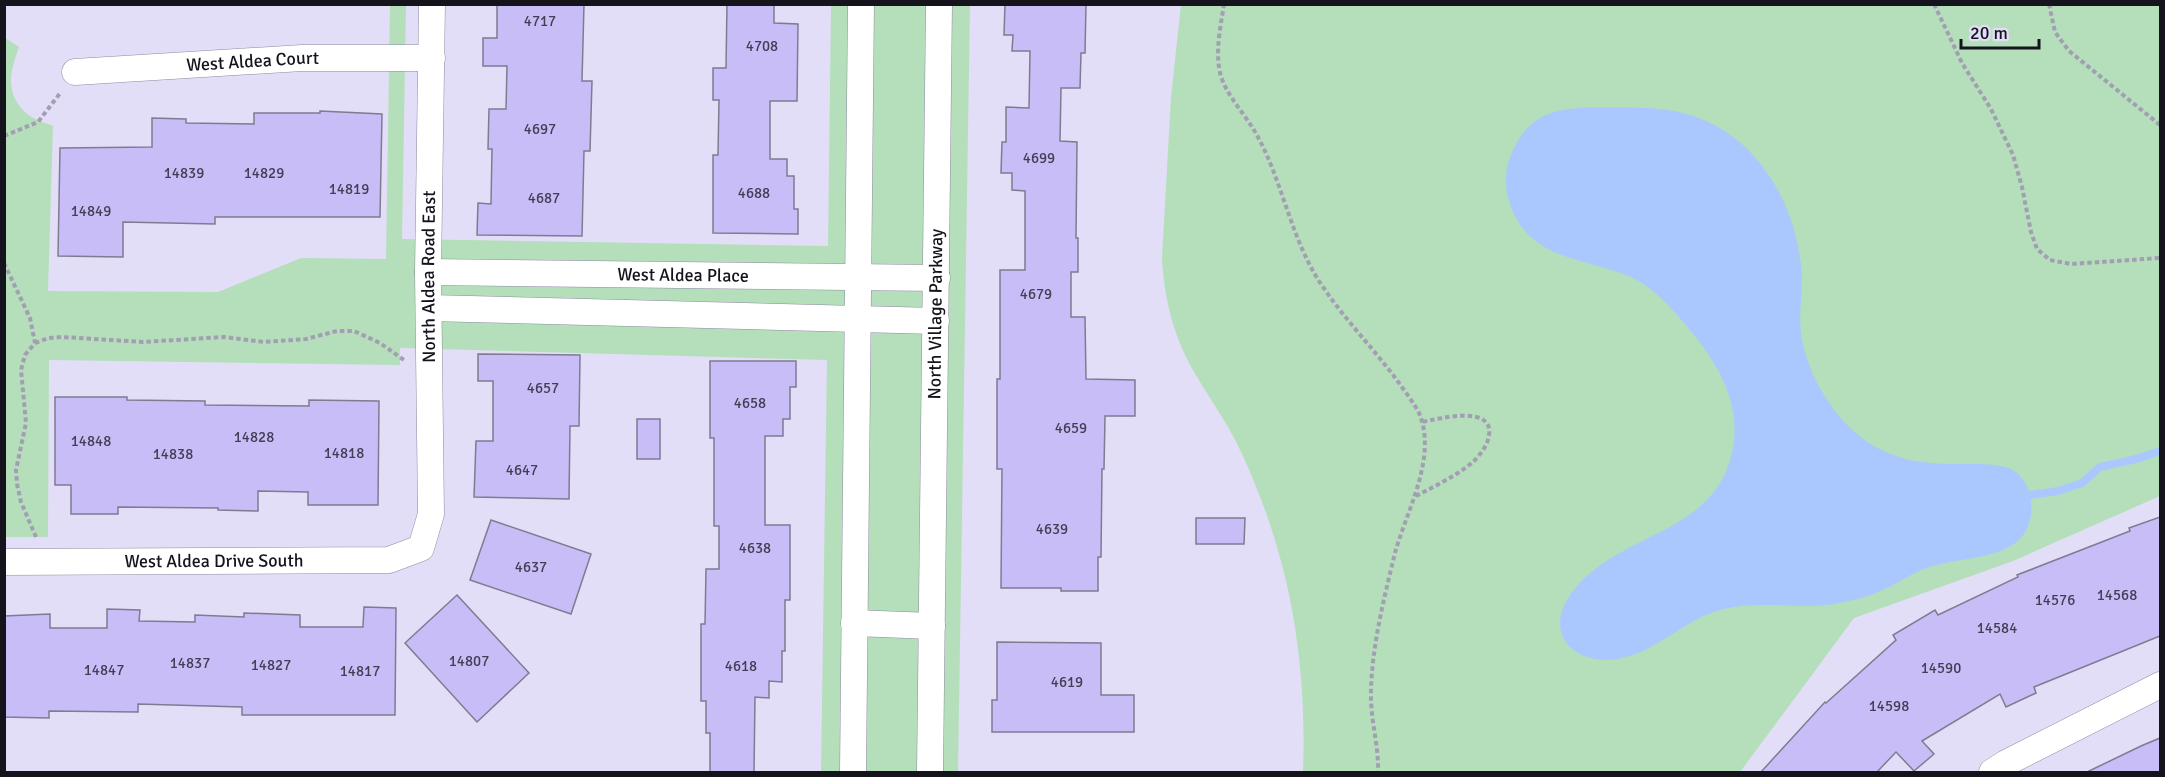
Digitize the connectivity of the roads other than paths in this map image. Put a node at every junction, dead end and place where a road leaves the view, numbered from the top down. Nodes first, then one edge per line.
1 (432, 4) edge
2 (861, 4) edge
3 (939, 4) edge
4 (432, 58) junction
5 (75, 72) road end
6 (428, 272) junction
7 (858, 276) junction
8 (936, 278) junction
9 (429, 308) junction
10 (858, 318) junction
11 (936, 321) junction
12 (421, 548) joint
13 (4, 562) edge
14 (854, 623) junction
15 (932, 626) junction
16 (2160, 684) edge
17 (853, 772) edge
18 (930, 772) edge
19 (1992, 772) edge

1 - 4 street, North Aldea Road East
2 - 7 street
3 - 8 street, North Village Parkway
4 - 5 street, West Aldea Court
4 - 6 street, North Aldea Road East
6 - 7 street, West Aldea Place
6 - 9 street, North Aldea Road East
7 - 8 street, West Aldea Place
7 - 10 street
8 - 11 street, North Village Parkway
9 - 10 street
9 - 12 street, North Aldea Road East
10 - 11 street
10 - 14 street
11 - 15 street, North Village Parkway
12 - 13 street, West Aldea Drive South
14 - 15 street
14 - 17 street
15 - 18 street, North Village Parkway
16 - 19 street

